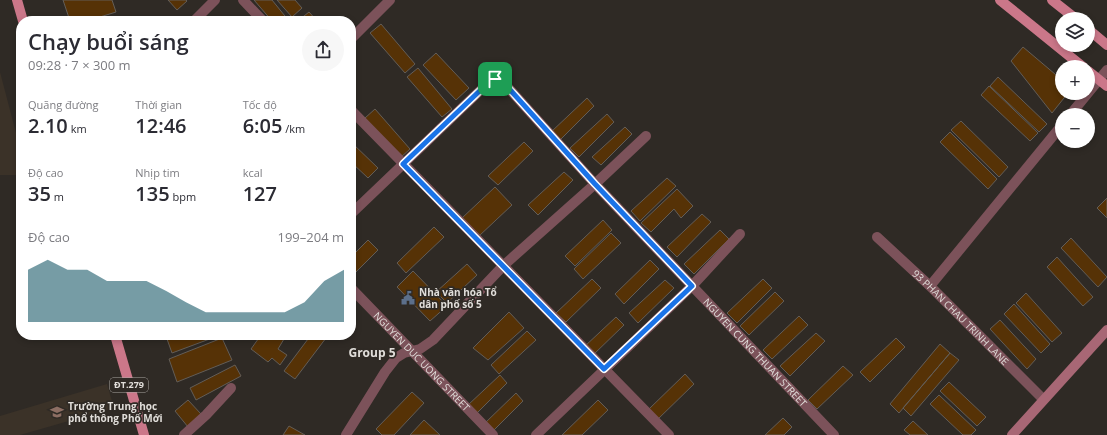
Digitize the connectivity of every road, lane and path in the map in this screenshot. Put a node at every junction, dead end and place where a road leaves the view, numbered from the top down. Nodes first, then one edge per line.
1 (17, 0) edge
2 (215, 0) edge
3 (243, 0) edge
4 (390, 0) edge
5 (1000, 0) edge
6 (1052, 0) edge
7 (1067, 12) edge
8 (22, 16) edge
9 (199, 16) edge
10 (258, 16) edge
11 (356, 34) edge
12 (1095, 35) edge
13 (1107, 45) edge
14 (1074, 60) edge
15 (1107, 70) edge
16 (1095, 77) edge
17 (1098, 80) junction
18 (1107, 86) edge
19 (1076, 108) edge
20 (356, 115) edge
21 (1055, 134) edge
22 (646, 136) dead end
23 (403, 164) junction
24 (595, 184) junction
25 (356, 209) edge
26 (740, 234) dead end
27 (877, 237) dead end
28 (503, 266) junction
29 (692, 286) junction
30 (930, 286) junction
31 (356, 293) edge
32 (1107, 330) edge
33 (116, 340) edge
34 (413, 351) junction
35 (604, 369) junction
36 (231, 388) dead end
37 (1043, 399) junction
38 (144, 435) edge
39 (184, 435) edge
40 (346, 435) edge
41 (493, 435) edge
42 (536, 435) edge
43 (669, 435) edge
44 (834, 435) edge
45 (1012, 435) edge

1 - 8 main road
2 - 9 street
3 - 10 street
4 - 11 street
5 - 14 main road
6 - 7 main road
12 - 13 main road
15 - 17 street
16 - 17 main road
17 - 18 main road
17 - 19 street
20 - 23 street
21 - 30 street
22 - 24 street
23 - 24 street, NGUYEN CUNG THUAN STREET
23 - 25 street
23 - 28 street
24 - 28 street
24 - 29 street, NGUYEN CUNG THUAN STREET
26 - 29 street
27 - 30 street, 93 PHAN CHAU TRINH LANE
28 - 34 street
28 - 35 street
29 - 35 street
29 - 44 street, NGUYEN CUNG THUAN STREET
30 - 37 street, 93 PHAN CHAU TRINH LANE
31 - 34 street, NGUYEN DUC UONG STREET
32 - 37 main road
33 - 38 main road, ĐT.279
34 - 40 street
34 - 41 street, NGUYEN DUC UONG STREET
35 - 42 street
35 - 43 street
36 - 39 street
37 - 45 main road

